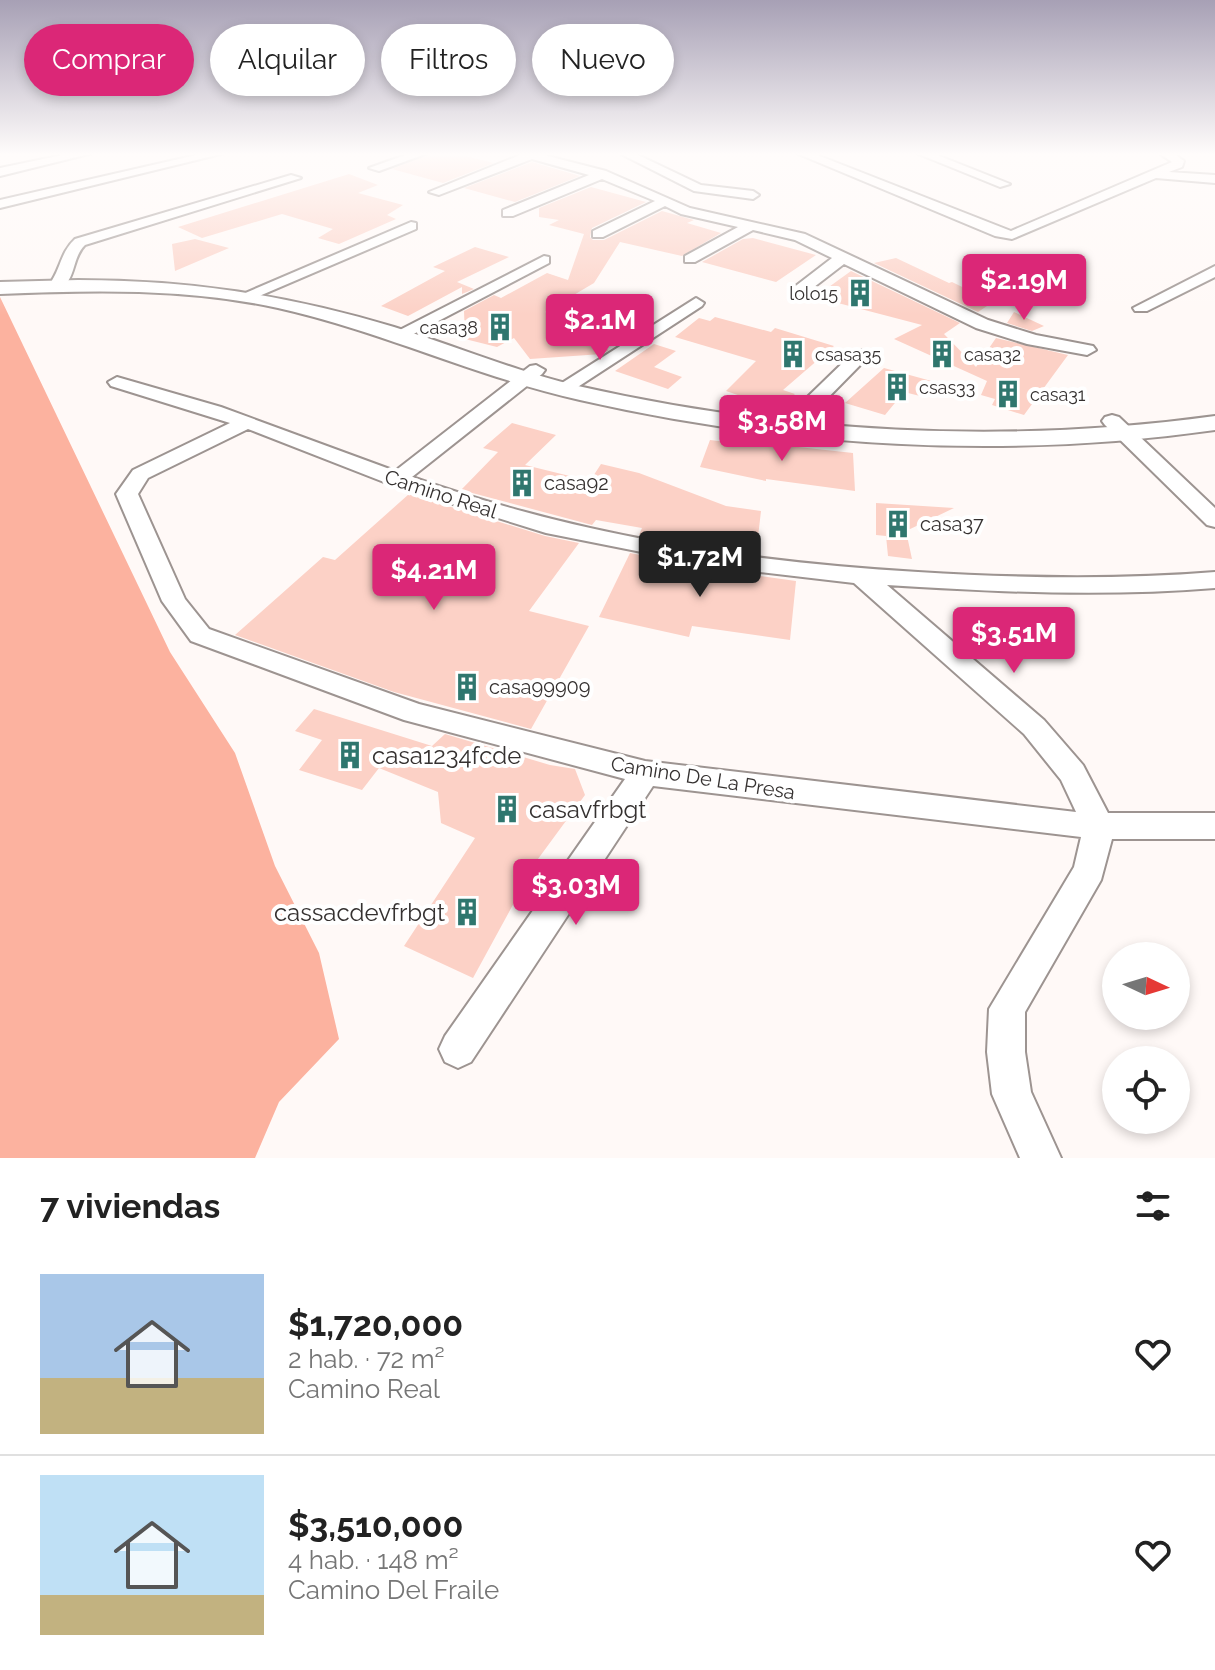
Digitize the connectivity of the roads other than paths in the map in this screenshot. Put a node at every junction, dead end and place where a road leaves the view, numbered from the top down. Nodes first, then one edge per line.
1 (196, 207) edge
2 (522, 207) edge
3 (654, 207) edge
4 (676, 207) edge
5 (936, 207) edge
6 (1079, 207) edge
7 (508, 213) dead end
8 (752, 225) junction
9 (411, 226) dead end
10 (598, 234) dead end
11 (843, 257) junction
12 (690, 259) dead end
13 (544, 260) dead end
14 (1215, 271) edge
15 (0, 275) edge
16 (61, 280) junction
17 (0, 288) edge
18 (799, 291) dead end
19 (250, 294) junction
20 (696, 303) dead end
21 (1141, 308) dead end
22 (405, 331) junction
23 (1087, 350) dead end
24 (861, 355) dead end
25 (530, 375) junction
26 (117, 382) dead end
27 (568, 384) junction
28 (1215, 407) edge
29 (247, 422) junction
30 (799, 423) junction
31 (1215, 423) edge
32 (1118, 427) junction
33 (396, 480) junction
34 (1215, 520) edge
35 (862, 577) junction
36 (1215, 580) edge
37 (645, 773) junction
38 (1099, 826) junction
39 (1215, 826) edge
40 (458, 1049) dead end
41 (1041, 1158) edge

1 - 16 street
2 - 7 street
3 - 10 street
4 - 8 street
5 - 6 street
8 - 11 street
8 - 12 street
9 - 19 street
11 - 18 street
11 - 23 street
13 - 22 street
14 - 21 street
15 - 16 street
16 - 17 street
16 - 19 street
19 - 22 street
20 - 27 street
22 - 25 street
24 - 30 street
25 - 27 street
25 - 33 street
26 - 29 street, Camino Real
27 - 30 street
28 - 32 street
29 - 33 street, Camino Real
29 - 37 street, Camino De La Presa
30 - 32 street
31 - 32 street
32 - 34 street
33 - 35 street, Camino Real
35 - 36 street, Camino Real
35 - 38 street
37 - 38 street, Camino De La Presa
37 - 40 street
38 - 39 street, Camino De La Presa
38 - 41 street

